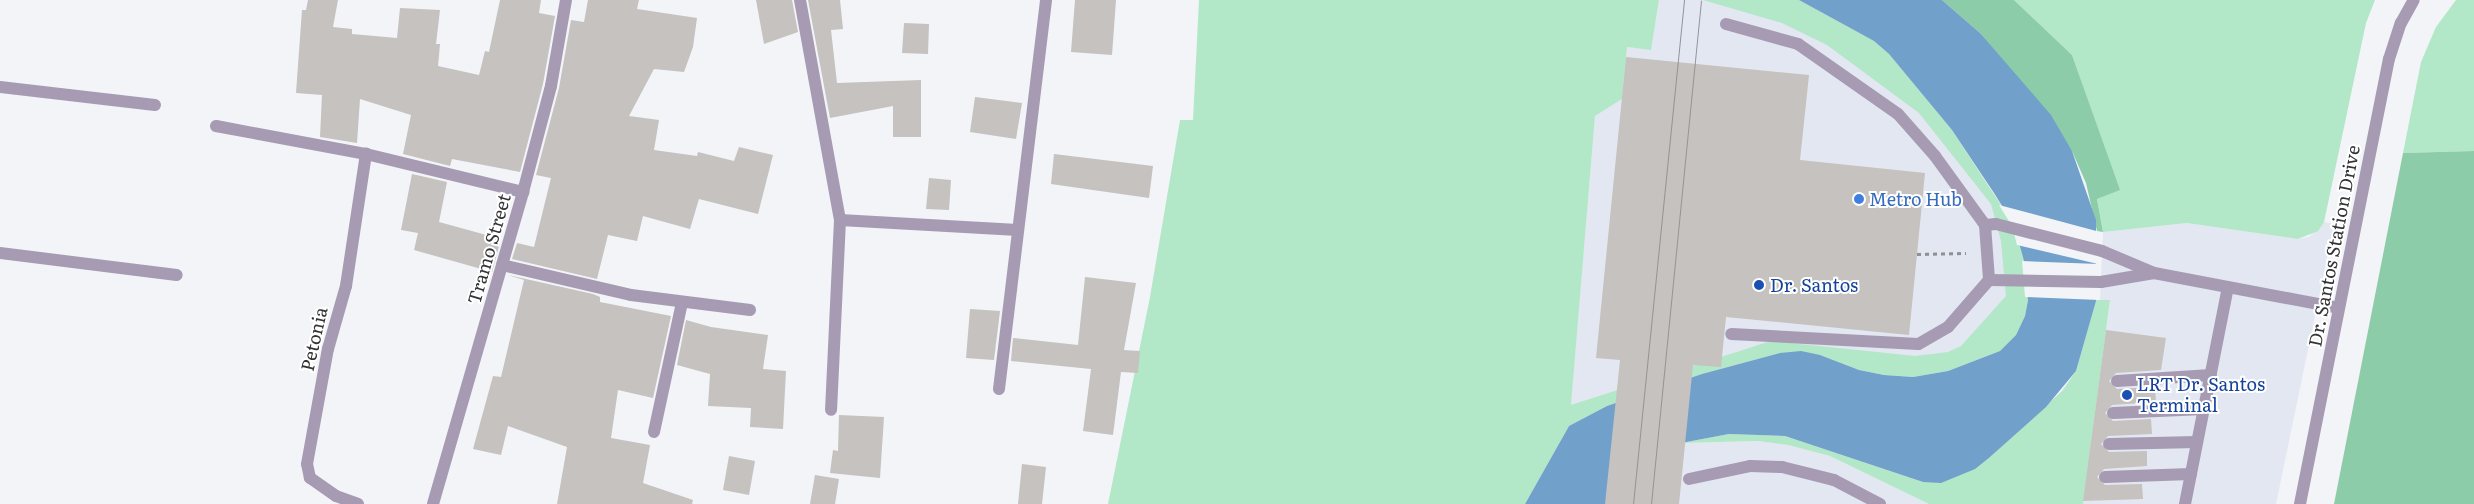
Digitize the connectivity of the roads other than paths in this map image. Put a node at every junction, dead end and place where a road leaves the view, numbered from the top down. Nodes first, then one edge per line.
1 (566, 0) edge
2 (800, 0) edge
3 (1046, 0) edge
4 (2414, 0) edge
5 (1726, 24) dead end
6 (0, 87) edge
7 (155, 105) dead end
8 (216, 126) dead end
9 (366, 154) junction
10 (523, 192) junction
11 (840, 220) junction
12 (1991, 225) junction
13 (1018, 230) junction
14 (0, 253) edge
15 (502, 266) junction
16 (2154, 273) junction
17 (177, 275) dead end
18 (1989, 280) junction
19 (2228, 287) junction
20 (682, 302) junction
21 (2339, 308) junction
22 (750, 310) dead end
23 (1731, 334) dead end
24 (2211, 375) junction
25 (2117, 381) dead end
26 (1000, 389) dead end
27 (2204, 409) junction
28 (831, 410) dead end
29 (2113, 412) dead end
30 (654, 432) dead end
31 (2197, 442) junction
32 (2109, 444) dead end
33 (2191, 474) junction
34 (2105, 477) dead end
35 (1689, 479) dead end
36 (358, 504) edge
37 (433, 504) edge
38 (1880, 504) edge
39 (2185, 504) edge
40 (2300, 504) edge

1 - 10 street, Tramo Street
2 - 11 street
3 - 13 street
4 - 21 street, Dr. Santos Station Drive
5 - 12 street
6 - 7 street
8 - 9 street
9 - 10 street
9 - 36 street, Petonia
10 - 15 street, Tramo Street
11 - 13 street
11 - 28 street
12 - 16 street
12 - 18 street
13 - 26 street
14 - 17 street
15 - 20 street
15 - 37 street, Tramo Street
16 - 18 street
16 - 19 street
18 - 23 street
19 - 21 street
19 - 24 street
20 - 22 street
20 - 30 street
21 - 40 street, Dr. Santos Station Drive
24 - 25 street
24 - 27 street
27 - 29 street
27 - 31 street
31 - 32 street
31 - 33 street
33 - 34 street
33 - 39 street
35 - 38 street

